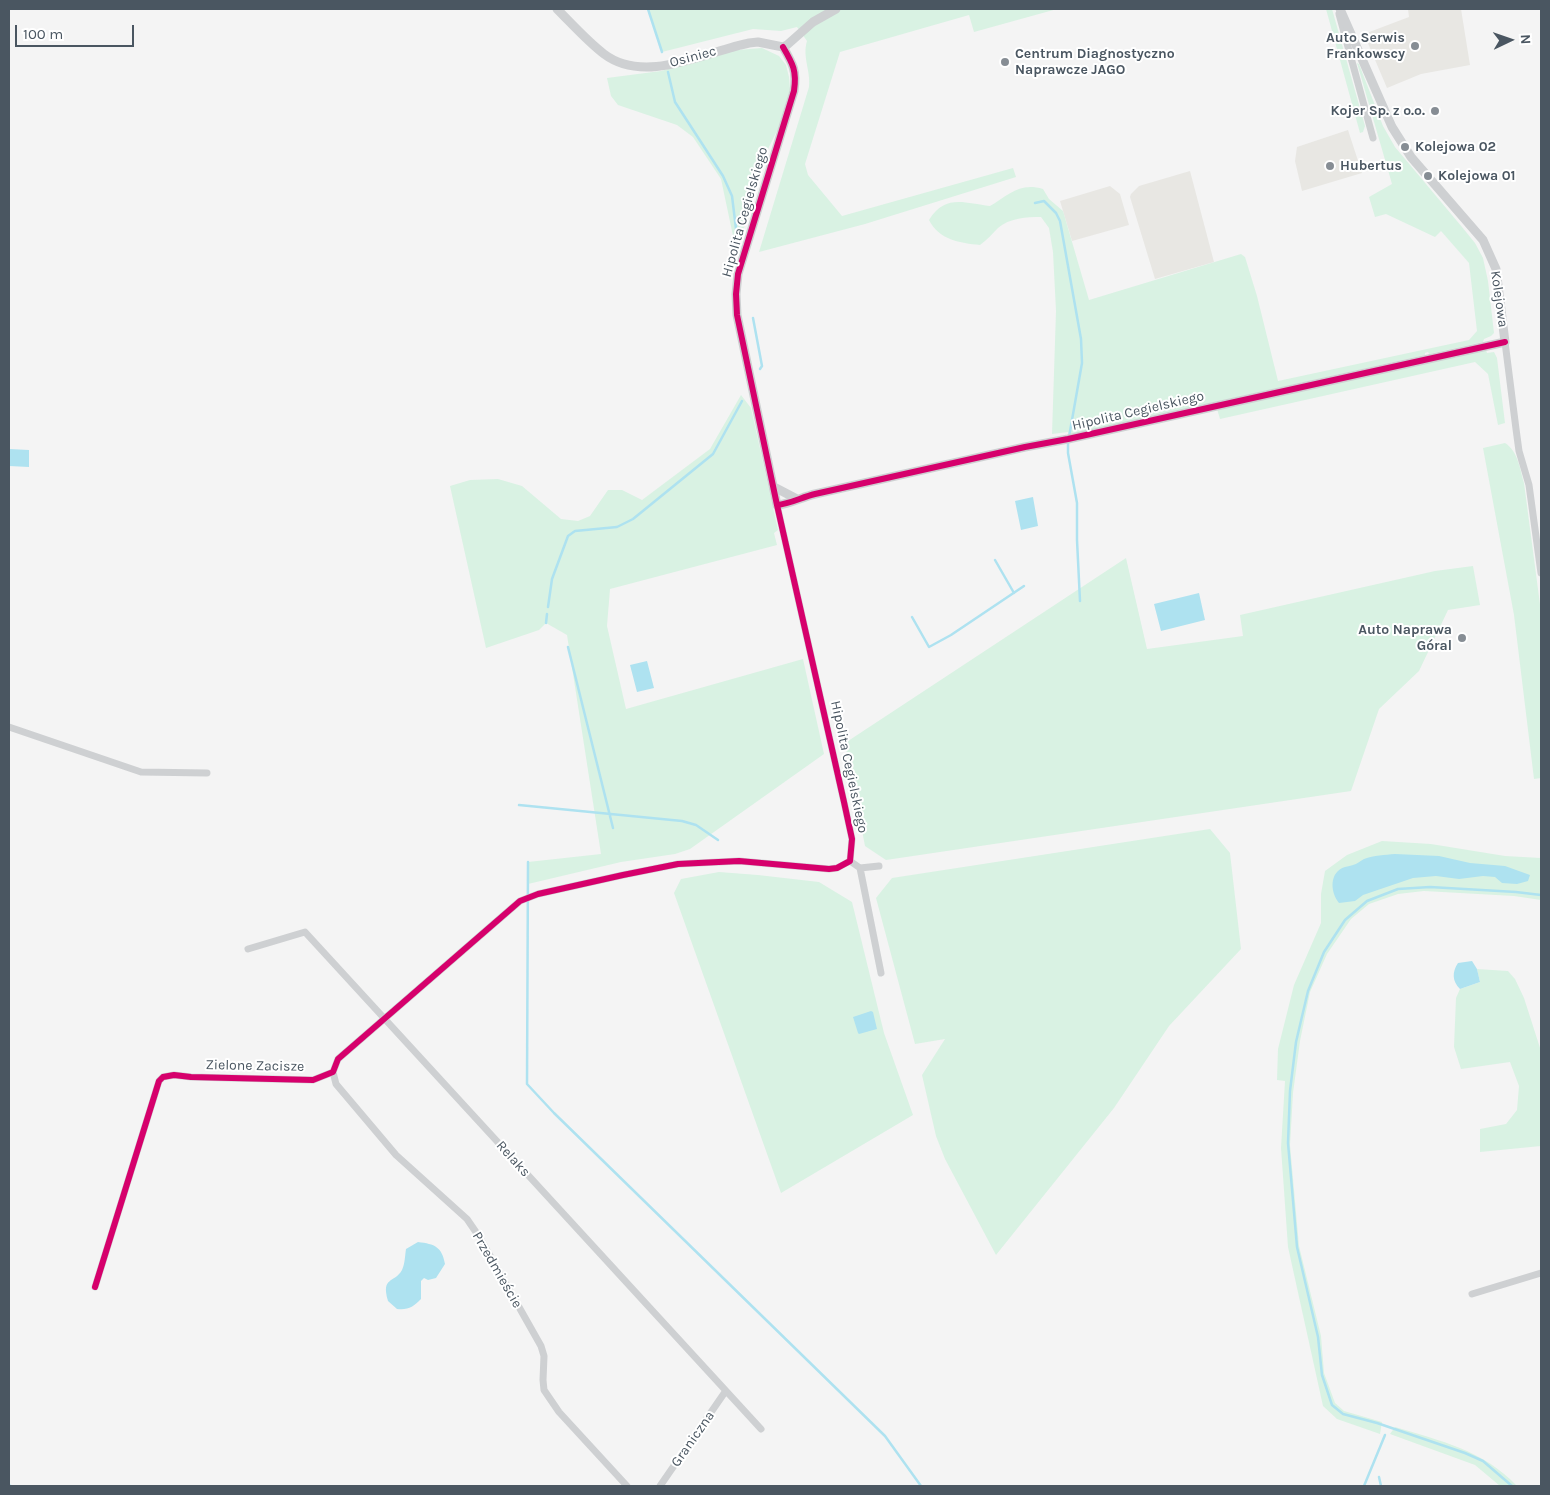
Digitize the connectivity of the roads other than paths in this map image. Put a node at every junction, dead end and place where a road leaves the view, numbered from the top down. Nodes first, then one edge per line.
1 (556, 9) edge
2 (836, 9) edge
3 (1339, 9) edge
4 (783, 47) junction
5 (1373, 138) dead end
6 (1505, 342) junction
7 (774, 487) junction
8 (797, 499) junction
9 (777, 505) junction
10 (1541, 573) edge
11 (9, 727) edge
12 (207, 773) dead end
13 (850, 861) junction
14 (879, 866) dead end
15 (860, 868) junction
16 (248, 949) dead end
17 (881, 973) dead end
18 (384, 1019) junction
19 (332, 1072) junction
20 (1541, 1273) edge
21 (95, 1287) dead end
22 (1472, 1294) dead end
23 (725, 1392) junction
24 (761, 1430) dead end
25 (627, 1486) edge
26 (660, 1486) edge

1 - 4 street, Osiniec
2 - 4 street
3 - 5 street, Kolejowa
3 - 6 street, Kolejowa
4 - 7 street, Hipolita Cegielskiego
6 - 8 street, Hipolita Cegielskiego
6 - 10 street, Kolejowa
7 - 8 street
7 - 9 street, Hipolita Cegielskiego
8 - 9 street, Hipolita Cegielskiego
9 - 13 street, Hipolita Cegielskiego
11 - 12 street
13 - 15 street
13 - 18 street
14 - 15 street
15 - 17 street
16 - 18 street, Relaks
18 - 19 street
18 - 23 street, Relaks
19 - 21 street, Zielone Zacisze
19 - 25 street, Przedmieście
20 - 22 street
23 - 24 street, Relaks
23 - 26 street, Graniczna

